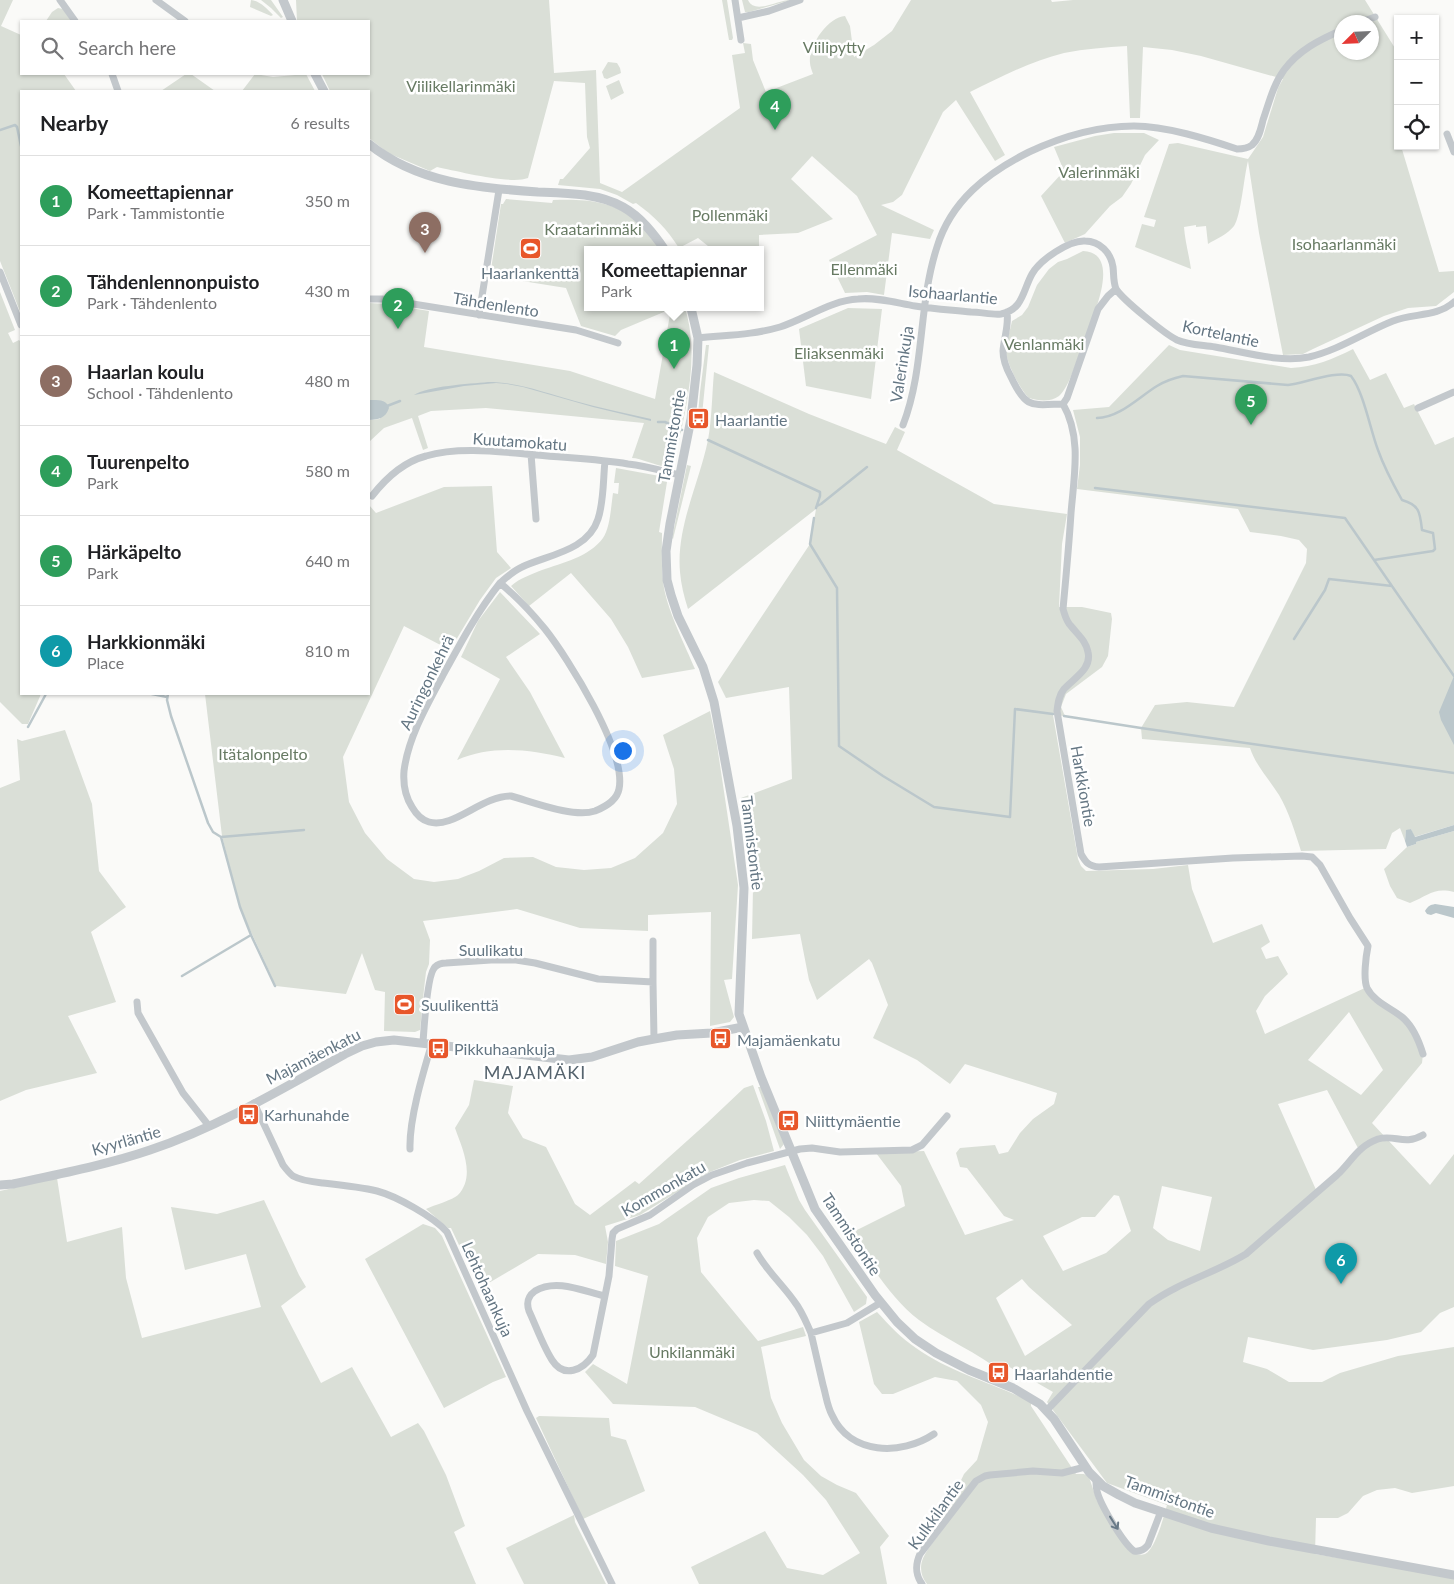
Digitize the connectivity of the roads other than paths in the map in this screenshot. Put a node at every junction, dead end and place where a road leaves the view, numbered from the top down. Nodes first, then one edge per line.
1 (60, 0) edge
2 (156, 0) edge
3 (283, 0) edge
4 (735, 0) edge
5 (800, 0) edge
6 (738, 18) junction
7 (74, 20) edge
8 (185, 20) edge
9 (292, 20) edge
10 (1334, 34) edge
11 (741, 40) dead end
12 (112, 75) edge
13 (316, 75) edge
14 (118, 90) edge
15 (324, 90) edge
16 (1447, 134) dead end
17 (370, 145) edge
18 (1454, 152) edge
19 (499, 190) junction
20 (662, 246) edge
21 (0, 272) edge
22 (1116, 289) junction
23 (370, 299) edge
24 (1454, 302) edge
25 (924, 307) junction
26 (692, 311) edge
27 (1006, 312) junction
28 (479, 315) junction
29 (20, 322) edge
30 (698, 338) junction
31 (618, 343) dead end
32 (1454, 392) edge
33 (1063, 404) junction
34 (1418, 408) dead end
35 (903, 424) dead end
36 (531, 454) junction
37 (605, 461) junction
38 (680, 475) junction
39 (372, 496) dead end
40 (536, 519) dead end
41 (500, 583) junction
42 (653, 941) dead end
43 (652, 982) junction
44 (137, 1002) dead end
45 (742, 1027) junction
46 (654, 1039) junction
47 (427, 1043) junction
48 (1422, 1054) dead end
49 (254, 1103) junction
50 (947, 1116) dead end
51 (209, 1126) junction
52 (1423, 1135) dead end
53 (410, 1149) dead end
54 (791, 1151) junction
55 (0, 1185) edge
56 (757, 1253) dead end
57 (604, 1296) junction
58 (880, 1303) junction
59 (811, 1333) junction
60 (1047, 1410) junction
61 (934, 1434) dead end
62 (1085, 1467) junction
63 (1096, 1479) junction
64 (1161, 1511) junction
65 (1454, 1575) edge
66 (612, 1584) edge
67 (922, 1584) edge

1 - 7 street
2 - 8 street
3 - 9 street
4 - 6 street
5 - 6 street
6 - 11 street
10 - 25 street, Valerinkuja
12 - 14 street
13 - 15 street
16 - 18 street
17 - 19 street
19 - 20 street
19 - 28 street
21 - 29 street
22 - 24 street, Kortelantie
22 - 27 street, Isohaarlantie
22 - 33 street
23 - 28 street, Tähdenlento
25 - 27 street, Isohaarlantie
25 - 30 street, Isohaarlantie
25 - 35 street, Valerinkuja
26 - 30 street, Tammistontie
27 - 33 street
28 - 31 street, Tähdenlento
30 - 38 street, Tammistontie
32 - 34 street
33 - 48 street, Harkkiontie
36 - 37 street, Kuutamokatu
36 - 39 street, Kuutamokatu
36 - 40 street
37 - 38 street, Kuutamokatu
37 - 41 street, Auringonkehrä
38 - 45 street, Tammistontie
41 - 41 street, Auringonkehrä
42 - 43 street
43 - 46 street
43 - 47 street, Suulikatu
44 - 51 street
45 - 46 street, Majamäenkatu
45 - 54 street, Tammistontie
46 - 47 street, Majamäenkatu
47 - 49 street, Majamäenkatu
47 - 53 street
49 - 51 street, Kyyrläntie
49 - 66 street, Lehtohaankuja
50 - 54 street
51 - 55 street, Kyyrläntie
52 - 60 street
54 - 57 street, Kommonkatu
54 - 58 street, Tammistontie
56 - 59 street
57 - 57 street, Kommonkatu
58 - 59 street
58 - 60 street, Tammistontie
59 - 61 street
60 - 62 street, Tammistontie
62 - 63 street, Tammistontie
62 - 67 street, Kulkkilantie
63 - 64 street, Tammistontie
63 -> 64 street
64 - 65 street, Tammistontie

